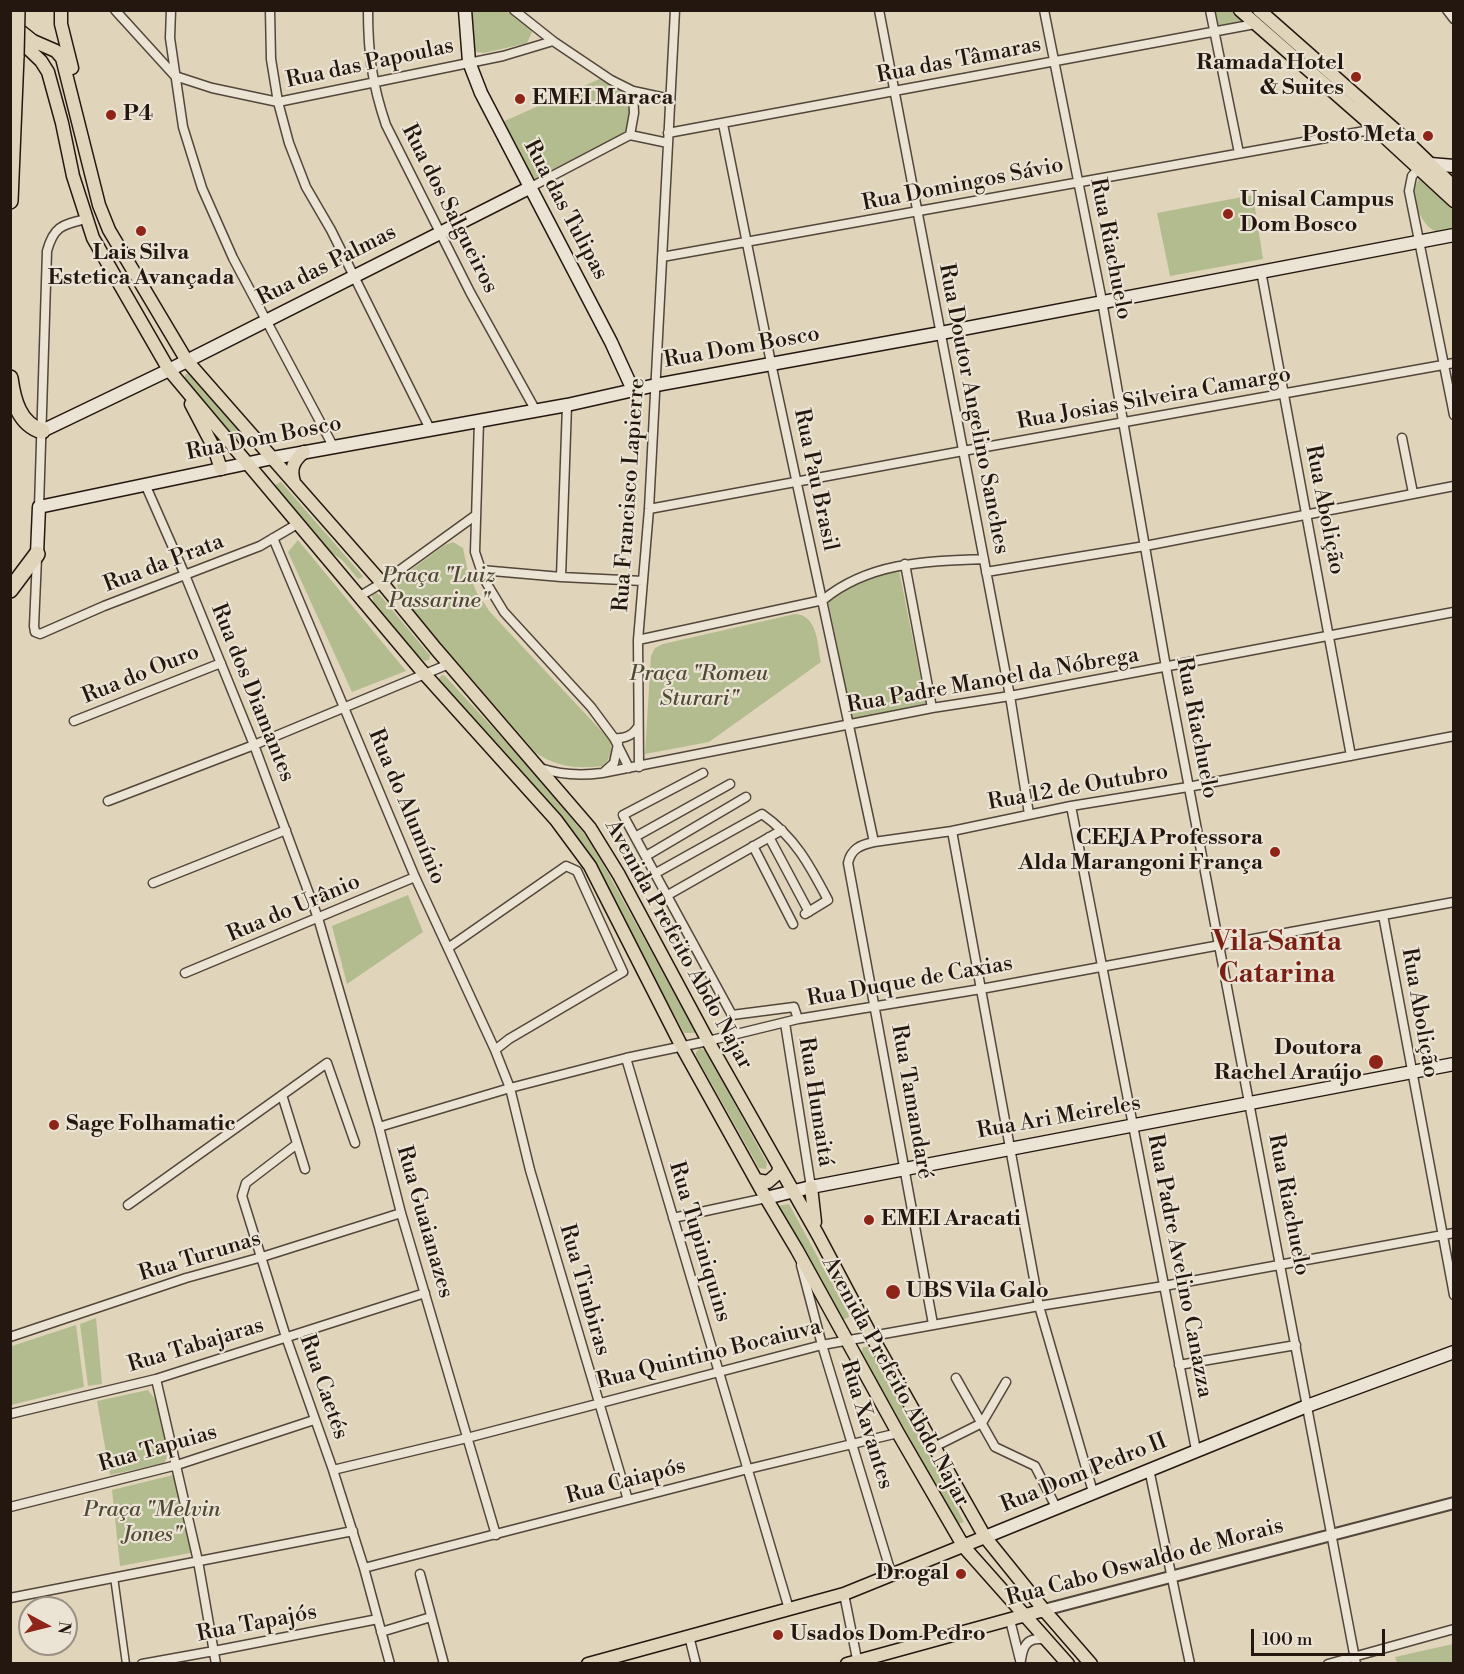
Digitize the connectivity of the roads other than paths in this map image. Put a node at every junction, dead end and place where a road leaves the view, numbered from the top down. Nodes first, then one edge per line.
1 (17, 10) edge
2 (61, 10) edge
3 (115, 10) edge
4 (171, 10) edge
5 (270, 10) edge
6 (368, 10) edge
7 (465, 10) edge
8 (514, 10) edge
9 (675, 10) edge
10 (879, 10) edge
11 (1044, 10) edge
12 (1210, 10) edge
13 (1240, 10) edge
14 (1259, 10) edge
15 (1448, 10) edge
16 (1454, 19) edge
17 (10, 23) edge
18 (1256, 24) junction
19 (10, 32) edge
20 (1215, 32) junction
21 (553, 42) junction
22 (68, 53) junction
23 (42, 61) junction
24 (469, 62) junction
25 (1054, 62) junction
26 (65, 69) junction
27 (175, 76) junction
28 (374, 82) junction
29 (633, 92) junction
30 (895, 92) junction
31 (670, 99) junction
32 (278, 102) junction
33 (723, 124) junction
34 (1376, 129) junction
35 (668, 133) junction
36 (630, 135) junction
37 (668, 143) junction
38 (1239, 153) junction
39 (88, 163) junction
40 (1424, 166) junction
41 (1454, 166) edge
42 (1079, 181) junction
43 (531, 187) junction
44 (1454, 187) edge
45 (10, 201) edge
46 (1454, 201) edge
47 (916, 213) junction
48 (87, 219) junction
49 (439, 232) junction
50 (1454, 235) edge
51 (748, 242) junction
52 (1420, 242) junction
53 (662, 258) junction
54 (1261, 271) junction
55 (352, 276) junction
56 (1102, 301) junction
57 (268, 320) junction
58 (941, 333) junction
59 (187, 361) junction
60 (771, 363) junction
61 (1454, 363) edge
62 (1443, 365) junction
63 (172, 374) junction
64 (10, 378) edge
65 (656, 385) junction
66 (633, 390) junction
67 (1283, 395) junction
68 (567, 405) junction
69 (536, 411) junction
70 (1454, 415) edge
71 (479, 421) junction
72 (1124, 423) junction
73 (430, 429) junction
74 (42, 431) junction
75 (1402, 438) dead end
76 (333, 446) junction
77 (963, 451) junction
78 (304, 452) junction
79 (273, 458) junction
80 (248, 463) junction
81 (221, 469) junction
82 (796, 481) junction
83 (295, 483) junction
84 (145, 484) junction
85 (1454, 486) edge
86 (1413, 493) junction
87 (39, 507) junction
88 (649, 509) junction
89 (476, 515) junction
90 (1306, 515) junction
91 (298, 523) junction
92 (273, 538) junction
93 (1145, 546) junction
94 (37, 554) junction
95 (984, 559) junction
96 (905, 564) junction
97 (481, 570) junction
98 (986, 572) junction
99 (185, 575) junction
100 (561, 577) junction
101 (643, 581) junction
102 (382, 583) junction
103 (10, 590) edge
104 (360, 596) junction
105 (823, 600) junction
106 (1454, 612) edge
107 (1330, 635) junction
108 (638, 640) junction
109 (221, 663) junction
110 (449, 664) junction
111 (1166, 667) junction
112 (425, 674) junction
113 (1010, 696) junction
114 (345, 707) junction
115 (932, 708) junction
116 (74, 721) dead end
117 (849, 725) junction
118 (638, 727) junction
119 (1454, 736) edge
120 (616, 741) junction
121 (254, 745) junction
122 (1351, 756) junction
123 (639, 766) junction
124 (539, 767) junction
125 (628, 768) junction
126 (602, 773) junction
127 (703, 773) dead end
128 (730, 784) dead end
129 (1188, 786) junction
130 (746, 797) dead end
131 (108, 801) dead end
132 (1071, 806) junction
133 (1029, 814) junction
134 (286, 830) junction
135 (782, 830) junction
136 (952, 831) junction
137 (635, 837) junction
138 (769, 837) junction
139 (874, 842) junction
140 (753, 846) junction
141 (852, 852) joint
142 (646, 856) junction
143 (656, 873) junction
144 (415, 877) junction
145 (153, 883) dead end
146 (668, 895) junction
147 (1454, 902) edge
148 (1383, 915) junction
149 (318, 918) junction
150 (793, 924) dead end
151 (1220, 946) junction
152 (448, 948) junction
153 (1102, 967) junction
154 (185, 973) dead end
155 (981, 989) junction
156 (875, 1007) junction
157 (798, 1020) junction
158 (785, 1023) junction
159 (708, 1041) junction
160 (682, 1047) junction
161 (495, 1050) junction
162 (626, 1058) junction
163 (1454, 1064) edge
164 (1412, 1072) junction
165 (510, 1088) junction
166 (282, 1095) junction
167 (1251, 1104) junction
168 (1133, 1126) junction
169 (380, 1127) junction
170 (355, 1143) dead end
171 (297, 1144) junction
172 (1010, 1148) junction
173 (779, 1167) junction
174 (905, 1168) junction
175 (305, 1169) dead end
176 (756, 1180) junction
177 (811, 1187) junction
178 (793, 1191) junction
179 (766, 1198) junction
180 (128, 1205) dead end
181 (401, 1213) junction
182 (672, 1218) junction
183 (1454, 1233) edge
184 (818, 1234) junction
185 (1442, 1236) junction
186 (797, 1250) junction
187 (262, 1257) junction
188 (1280, 1264) junction
189 (1164, 1286) junction
190 (425, 1293) junction
191 (1454, 1295) edge
192 (1039, 1306) junction
193 (933, 1324) junction
194 (871, 1335) junction
195 (10, 1337) edge
196 (286, 1337) junction
197 (847, 1340) junction
198 (822, 1345) junction
199 (1296, 1345) junction
200 (1454, 1352) edge
201 (1179, 1365) junction
202 (720, 1371) junction
203 (956, 1378) dead end
204 (156, 1379) junction
205 (1006, 1382) dead end
206 (597, 1402) junction
207 (1307, 1406) junction
208 (10, 1414) edge
209 (314, 1420) junction
210 (982, 1423) junction
211 (898, 1433) junction
212 (467, 1438) junction
213 (854, 1444) junction
214 (938, 1445) junction
215 (1196, 1450) junction
216 (177, 1465) junction
217 (748, 1469) junction
218 (1149, 1469) junction
219 (333, 1470) junction
220 (1094, 1492) junction
221 (628, 1500) junction
222 (1454, 1503) edge
223 (10, 1507) edge
224 (1056, 1508) junction
225 (352, 1531) junction
226 (496, 1535) junction
227 (1332, 1535) junction
228 (985, 1537) junction
229 (964, 1547) junction
230 (198, 1561) junction
231 (364, 1568) junction
232 (420, 1574) dead end
233 (892, 1576) junction
234 (1173, 1576) junction
235 (114, 1577) junction
236 (844, 1594) junction
237 (10, 1598) edge
238 (789, 1609) junction
239 (1044, 1610) junction
240 (1025, 1616) junction
241 (431, 1617) junction
242 (378, 1619) junction
243 (1010, 1620) junction
244 (1454, 1629) edge
245 (381, 1632) junction
246 (690, 1636) junction
247 (1047, 1640) junction
248 (214, 1652) junction
249 (1355, 1660) edge
250 (854, 1663) edge
251 (1021, 1663) edge
252 (126, 1664) edge
253 (142, 1664) edge
254 (216, 1664) edge
255 (390, 1664) edge
256 (444, 1664) edge
257 (588, 1664) edge
258 (696, 1664) edge
259 (1068, 1664) edge
260 (1091, 1664) edge
261 (1190, 1664) edge
262 (1328, 1664) edge

1 - 45 highway, bridge
2 - 22 main road
3 - 27 street, Rua das Papoulas
4 - 27 street
5 - 32 street
6 - 28 street, Rua dos Salgueiros
7 - 24 main road, Rua das Tulipas
8 - 21 street
9 - 31 street, Rua Francisco Lapierre
10 - 30 street, Rua Doutor Angelino Sanches
11 - 25 street, Rua Riachuelo
12 - 20 street
13 - 18 main road
14 - 40 main road
15 - 16 street
17 - 26 main road, Avenida Prefeito Abdo Najar
18 - 20 street, Rua das Tâmaras
18 - 34 main road
19 - 23 main road, Avenida Prefeito Abdo Najar
20 - 25 street, Rua das Tâmaras
20 - 38 street
21 - 24 street, Rua das Papoulas
21 - 29 street
22 - 26 main road
22 - 39 main road
23 - 26 main road
23 - 48 main road, Avenida Prefeito Abdo Najar
24 - 28 street, Rua das Papoulas
24 - 43 main road, Rua das Tulipas
25 - 30 street, Rua das Tâmaras
25 - 42 street, Rua Riachuelo
26 - 39 main road, Avenida Prefeito Abdo Najar
27 - 32 street, Rua das Papoulas
27 - 57 street
28 - 32 street, Rua das Papoulas
28 - 49 street, Rua dos Salgueiros
29 - 31 street
29 - 36 street
30 - 33 street, Rua das Tâmaras
30 - 47 street, Rua Doutor Angelino Sanches
31 - 35 street, Rua Francisco Lapierre
32 - 55 street
33 - 35 street, Rua das Tâmaras
33 - 51 street, Rua Pau Brasil
34 - 38 street, Rua Domingos Sávio
34 - 40 main road
35 - 37 street, Rua Francisco Lapierre
36 - 37 street
36 - 43 street, Rua das Palmas
37 - 53 street, Rua Francisco Lapierre
38 - 42 street, Rua Domingos Sávio
39 - 59 main road, Avenida Prefeito Abdo Najar
40 - 41 main road
40 - 44 main road
40 - 46 main road
40 - 52 street
42 - 47 street, Rua Domingos Sávio
42 - 56 street, Rua Riachuelo
43 - 49 main road, Rua das Palmas
43 - 66 main road, Rua das Tulipas
47 - 51 street, Rua Domingos Sávio
47 - 58 street, Rua Doutor Angelino Sanches
48 - 63 main road, Avenida Prefeito Abdo Najar
48 - 74 street
49 - 55 main road, Rua das Palmas
49 - 69 street, Rua dos Salgueiros
50 - 52 main road, Rua Dom Bosco
51 - 53 street, Rua Domingos Sávio
51 - 60 street, Rua Pau Brasil
52 - 54 main road, Rua Dom Bosco
52 - 62 street
53 - 65 street, Rua Francisco Lapierre
54 - 56 main road, Rua Dom Bosco
54 - 67 street, Rua Abolição
55 - 57 main road, Rua das Palmas
55 - 73 street
56 - 58 main road, Rua Dom Bosco
56 - 72 street, Rua Riachuelo
57 - 59 main road, Rua das Palmas
57 - 76 street
58 - 60 main road, Rua Dom Bosco
58 - 77 street, Rua Doutor Angelino Sanches
59 - 63 main road, Rua das Palmas
59 - 79 main road, Avenida Prefeito Abdo Najar
60 - 65 main road, Rua Dom Bosco
60 - 82 street, Rua Pau Brasil
61 - 62 street, Rua Josias Silveira Camargo
62 - 67 street, Rua Josias Silveira Camargo
62 - 70 street
63 - 74 main road, Rua das Palmas
63 - 80 main road, Avenida Prefeito Abdo Najar
63 - 81 main road
64 - 74 highway
65 - 66 main road, Rua Dom Bosco
65 - 88 street, Rua Francisco Lapierre
66 - 68 main road, Rua Dom Bosco
67 - 72 street, Rua Josias Silveira Camargo
67 - 90 street, Rua Abolição
68 - 69 main road, Rua Dom Bosco
68 - 100 street
69 - 71 main road, Rua Dom Bosco
71 - 73 main road, Rua Dom Bosco
71 - 89 street
72 - 77 street, Rua Josias Silveira Camargo
72 - 93 street, Rua Riachuelo
73 - 76 main road, Rua Dom Bosco
74 - 87 street
75 - 86 street
76 - 78 main road, Rua Dom Bosco
77 - 82 street, Rua Josias Silveira Camargo
77 - 95 street, Rua Doutor Angelino Sanches
78 - 79 main road, Rua Dom Bosco
78 - 83 main road
79 - 80 main road, Rua Dom Bosco
79 - 83 main road, Avenida Prefeito Abdo Najar
80 - 81 main road, Rua Dom Bosco
80 - 91 main road, Avenida Prefeito Abdo Najar
81 - 84 main road, Rua Dom Bosco
82 - 88 street, Rua Josias Silveira Camargo
82 - 105 street, Rua Pau Brasil
83 - 102 main road, Avenida Prefeito Abdo Najar
84 - 87 main road, Rua Dom Bosco
84 - 99 street, Rua dos Diamantes
85 - 86 street
86 - 90 street
87 - 94 main road
88 - 101 street, Rua Francisco Lapierre
89 - 97 street
89 - 102 street
90 - 93 street
90 - 107 street, Rua Abolição
91 - 92 street, Rua da Prata
91 - 104 main road, Avenida Prefeito Abdo Najar
92 - 99 street, Rua da Prata
92 - 114 street, Rua do Alumínio
93 - 98 street
93 - 111 street, Rua Riachuelo
94 - 99 street, Rua da Prata
94 - 103 highway
95 - 96 street
95 - 98 street, Rua Doutor Angelino Sanches
96 - 105 street
96 - 115 street
97 - 100 street
97 - 120 street
98 - 113 street, Rua Doutor Angelino Sanches
99 - 109 street, Rua dos Diamantes
100 - 101 street
101 - 108 street, Rua Francisco Lapierre
102 - 104 street
102 - 110 main road, Avenida Prefeito Abdo Najar
104 - 112 main road, Avenida Prefeito Abdo Najar
105 - 108 street
105 - 117 street, Rua Pau Brasil
106 - 107 street, Rua Padre Manoel da Nóbrega
107 - 111 street, Rua Padre Manoel da Nóbrega
107 - 122 street, Rua Abolição
108 - 118 street, Rua Francisco Lapierre
109 - 116 street, Rua do Ouro
109 - 121 street, Rua dos Diamantes
110 - 112 street
110 - 124 main road, Avenida Prefeito Abdo Najar
111 - 113 street, Rua Padre Manoel da Nóbrega
111 - 129 street, Rua Riachuelo
112 - 114 street
112 - 160 main road, Avenida Prefeito Abdo Najar
113 - 115 street, Rua Padre Manoel da Nóbrega
113 - 133 street, Rua Doutor Angelino Sanches
114 - 121 street
114 - 144 street, Rua do Alumínio
115 - 117 street, Rua Padre Manoel da Nóbrega
117 - 123 street, Rua Padre Manoel da Nóbrega
117 - 139 street, Rua Pau Brasil
118 - 120 street
118 - 123 street, Rua Francisco Lapierre
119 - 122 street, Rua 12 de Outubro
120 - 125 street
120 - 126 street
121 - 131 street
121 - 134 street, Rua dos Diamantes
122 - 129 street, Rua 12 de Outubro
123 - 125 street, Rua Padre Manoel da Nóbrega
124 - 126 street, Rua Padre Manoel da Nóbrega
124 - 159 main road, Avenida Prefeito Abdo Najar
125 - 126 street, Rua Padre Manoel da Nóbrega
127 - 137 street
128 - 137 street
129 - 132 street, Rua 12 de Outubro
129 - 151 street, Rua Riachuelo
130 - 142 street
132 - 133 street, Rua 12 de Outubro
132 - 153 street, Rua Padre Avelino Canazza
133 - 136 street, Rua 12 de Outubro
134 - 145 street
134 - 149 street, Rua dos Diamantes
135 - 138 street
135 - 138 street
135 - 143 street
136 - 139 street, Rua 12 de Outubro
136 - 155 street
137 - 142 street
138 - 140 street
139 - 141 street, Rua 12 de Outubro
140 - 146 street
140 - 150 street
141 - 156 street, Rua Tamandaré
142 - 143 street
143 - 146 street
144 - 149 street, Rua do Urânio
144 - 152 street, Rua do Alumínio
146 - 157 street
147 - 148 street, Rua Duque de Caxias
148 - 151 street, Rua Duque de Caxias
148 - 164 street, Rua Abolição
149 - 154 street, Rua do Urânio
149 - 169 street, Rua Guaianazes
151 - 153 street, Rua Duque de Caxias
151 - 167 street, Rua Riachuelo
152 - 161 street, Rua do Alumínio
152 - 161 street
153 - 155 street, Rua Duque de Caxias
153 - 168 street, Rua Padre Avelino Canazza
155 - 156 street, Rua Duque de Caxias
155 - 172 street
156 - 157 street, Rua Duque de Caxias
156 - 174 street, Rua Tamandaré
157 - 158 street, Rua Duque de Caxias
158 - 159 street, Rua Duque de Caxias
158 - 177 street, Rua Humaitá
159 - 160 street, Rua Duque de Caxias
159 - 173 main road, Avenida Prefeito Abdo Najar
160 - 162 street, Rua Duque de Caxias
160 - 176 main road, Avenida Prefeito Abdo Najar
161 - 165 street, Rua do Alumínio
162 - 165 street, Rua Duque de Caxias
162 - 182 street, Rua Tupiniquins
163 - 164 main road, Rua Ari Meireles
164 - 167 main road, Rua Ari Meireles
164 - 185 street, Rua Abolição
165 - 169 street, Rua Duque de Caxias
165 - 206 street, Rua Timbiras
166 - 170 street
166 - 171 street
166 - 180 street
167 - 168 main road, Rua Ari Meireles
167 - 188 street, Rua Riachuelo
168 - 172 main road, Rua Ari Meireles
168 - 189 street, Rua Padre Avelino Canazza
169 - 181 street, Rua Guaianazes
171 - 175 street
171 - 187 street, Rua Caetés
172 - 174 main road, Rua Ari Meireles
172 - 192 street
173 - 176 main road
173 - 178 main road, Avenida Prefeito Abdo Najar
174 - 177 main road, Rua Ari Meireles
174 - 193 street, Rua Tamandaré
176 - 179 main road, Avenida Prefeito Abdo Najar
177 - 178 main road, Rua Ari Meireles
177 - 184 main road
178 - 179 main road, Rua Ari Meireles
178 - 184 main road, Avenida Prefeito Abdo Najar
179 - 182 street, Rua Ari Meireles
179 - 186 main road, Avenida Prefeito Abdo Najar
181 - 187 street, Rua Turunas
181 - 190 street, Rua Guaianazes
182 - 202 street, Rua Tupiniquins
183 - 185 street, Rua Quintino Bocaiuva
184 - 194 main road, Avenida Prefeito Abdo Najar
185 - 188 street, Rua Quintino Bocaiuva
185 - 191 street, Rua Abolição
186 - 197 main road, Avenida Prefeito Abdo Najar
186 - 198 street, Rua Xavantes
187 - 195 street, Rua Turunas
187 - 196 street, Rua Caetés
188 - 189 street, Rua Quintino Bocaiuva
188 - 199 street, Rua Riachuelo
189 - 192 street, Rua Quintino Bocaiuva
189 - 201 street, Rua Padre Avelino Canazza
190 - 196 street, Rua Tabajaras
190 - 212 street, Rua Guaianazes
192 - 193 street, Rua Quintino Bocaiuva
192 - 220 street
193 - 194 street, Rua Quintino Bocaiuva
194 - 197 street, Rua Quintino Bocaiuva
194 - 214 main road, Avenida Prefeito Abdo Najar
196 - 204 street, Rua Tabajaras
196 - 209 street, Rua Caetés
197 - 198 street, Rua Quintino Bocaiuva
197 - 211 main road, Avenida Prefeito Abdo Najar
198 - 202 street, Rua Quintino Bocaiuva
198 - 213 street, Rua Xavantes
199 - 201 street
199 - 207 street, Rua Riachuelo
200 - 207 main road, Rua Dom Pedro II
201 - 215 street, Rua Padre Avelino Canazza
202 - 206 street, Rua Quintino Bocaiuva
202 - 217 street, Rua Tupiniquins
203 - 210 street
204 - 208 street, Rua Tabajaras
204 - 216 street
205 - 210 street
206 - 212 street, Rua Quintino Bocaiuva
206 - 221 street, Rua Timbiras
207 - 215 main road, Rua Dom Pedro II
207 - 227 street, Rua Riachuelo
209 - 216 street, Rua Tapuias
209 - 219 street, Rua Caetés
210 - 214 street
210 - 224 street
211 - 213 street, Rua Caiapós
211 - 229 main road, Avenida Prefeito Abdo Najar
212 - 219 street, Rua Quintino Bocaiuva
212 - 226 street, Rua Guaianazes
213 - 217 street, Rua Caiapós
213 - 233 street, Rua Xavantes
214 - 228 main road, Avenida Prefeito Abdo Najar
215 - 218 main road, Rua Dom Pedro II
216 - 223 street, Rua Tapuias
216 - 230 street
217 - 221 street, Rua Caiapós
217 - 238 street, Rua Tupiniquins
218 - 220 main road, Rua Dom Pedro II
218 - 234 street
219 - 225 street, Rua Caetés
220 - 224 main road, Rua Dom Pedro II
221 - 226 street, Rua Caiapós
222 - 227 street, Rua Cabo Oswaldo de Morais
224 - 228 main road, Rua Dom Pedro II
225 - 230 street
225 - 231 street, Rua Caetés
226 - 231 street, Rua Caiapós
227 - 234 street, Rua Cabo Oswaldo de Morais
227 - 249 street, Rua Riachuelo
228 - 229 main road, Rua Dom Pedro II
228 - 239 main road, Avenida Prefeito Abdo Najar
229 - 233 main road, Rua Dom Pedro II
229 - 240 main road, Avenida Prefeito Abdo Najar
230 - 235 street
230 - 248 street
231 - 242 street, Rua Caetés
232 - 241 street
233 - 236 main road, Rua Dom Pedro II
234 - 239 street, Rua Cabo Oswaldo de Morais
234 - 261 street
235 - 237 street
235 - 252 street
236 - 238 main road, Rua Dom Pedro II
236 - 250 street
238 - 246 main road, Rua Dom Pedro II
239 - 240 main road, Rua Cabo Oswaldo de Morais
239 - 260 main road, Avenida Prefeito Abdo Najar
240 - 243 main road, Rua Cabo Oswaldo de Morais
240 - 247 main road, Avenida Prefeito Abdo Najar
241 - 245 street
241 - 256 street
242 - 245 street, Rua Caetés
242 - 248 street, Rua Tapajós
243 - 250 main road, Rua Cabo Oswaldo de Morais
243 - 251 street
244 - 249 street
245 - 255 street, Rua Caetés
246 - 257 main road, Rua Dom Pedro II
246 - 258 street
247 - 251 street
247 - 259 main road, Avenida Prefeito Abdo Najar
248 - 253 street, Rua Tapajós
248 - 254 street
249 - 262 street

